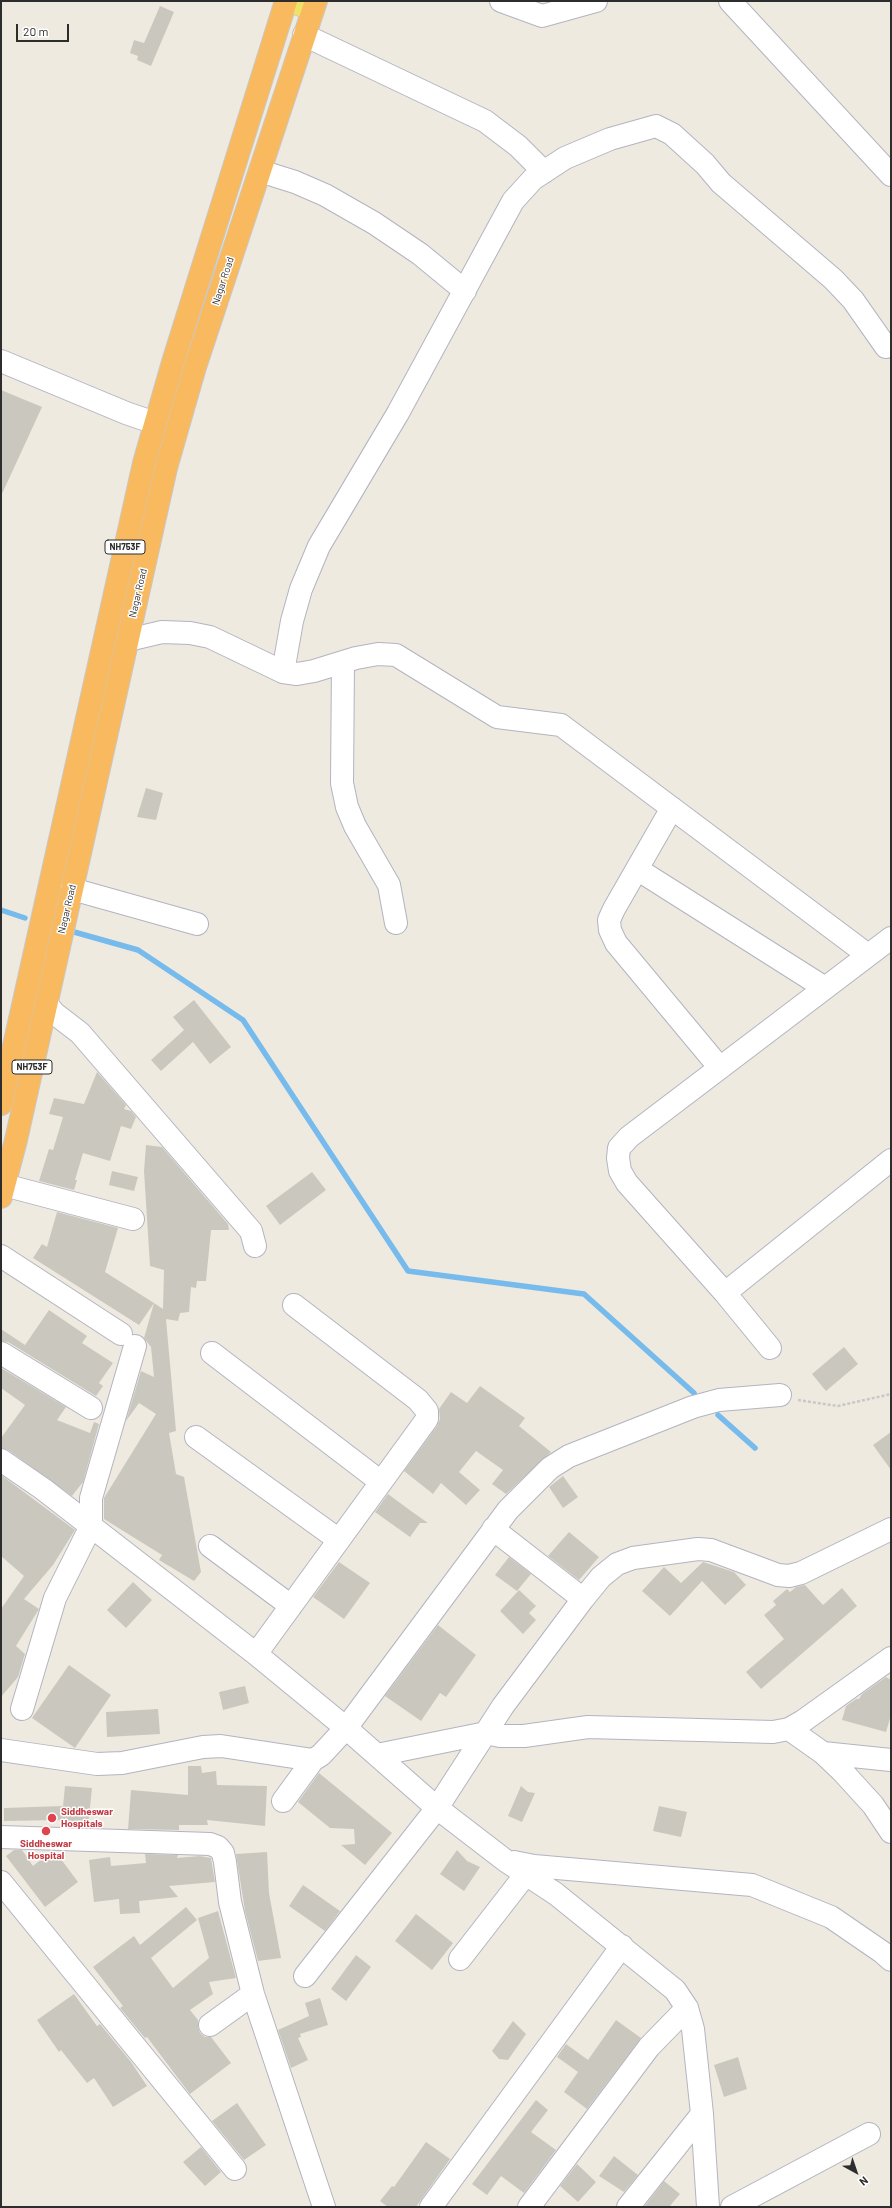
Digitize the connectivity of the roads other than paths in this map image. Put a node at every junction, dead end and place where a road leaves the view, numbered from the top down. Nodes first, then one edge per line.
1 (286, 1) edge
2 (292, 1) edge
3 (500, 1) edge
4 (596, 1) edge
5 (730, 1) edge
6 (315, 6) edge
7 (304, 35) junction
8 (260, 171) junction
9 (544, 172) junction
10 (891, 175) edge
11 (464, 291) junction
12 (886, 348) dead end
13 (1, 361) edge
14 (155, 423) junction
15 (128, 640) junction
16 (343, 662) junction
17 (283, 672) junction
18 (672, 808) junction
19 (637, 869) junction
20 (72, 889) junction
21 (396, 923) dead end
22 (197, 924) dead end
23 (891, 938) edge
24 (868, 955) junction
25 (825, 988) junction
26 (46, 1004) junction
27 (5, 1063) edge
28 (720, 1068) junction
29 (1, 1104) edge
30 (891, 1160) edge
31 (3, 1191) edge
32 (133, 1219) dead end
33 (255, 1246) dead end
34 (1, 1256) edge
35 (725, 1293) junction
36 (294, 1306) dead end
37 (770, 1348) dead end
38 (1, 1353) edge
39 (212, 1353) dead end
40 (780, 1395) road end
41 (91, 1408) dead end
42 (196, 1437) dead end
43 (1, 1460) edge
44 (381, 1482) junction
45 (91, 1526) junction
46 (493, 1529) junction
47 (891, 1529) edge
48 (339, 1540) junction
49 (210, 1546) dead end
50 (583, 1599) junction
51 (291, 1606) junction
52 (256, 1654) junction
53 (891, 1658) edge
54 (22, 1708) dead end
55 (346, 1728) junction
56 (789, 1729) junction
57 (486, 1733) junction
58 (1, 1750) edge
59 (823, 1753) junction
60 (377, 1755) junction
61 (313, 1760) junction
62 (891, 1760) edge
63 (283, 1801) dead end
64 (437, 1808) junction
65 (891, 1832) edge
66 (1, 1837) edge
67 (506, 1861) junction
68 (526, 1874) junction
69 (1, 1882) edge
70 (622, 1946) junction
71 (460, 1959) dead end
72 (891, 1960) edge
73 (305, 1976) dead end
74 (253, 1994) junction
75 (687, 2008) junction
76 (210, 2025) dead end
77 (702, 2114) junction
78 (869, 2134) dead end
79 (235, 2169) dead end
80 (324, 2207) edge
81 (431, 2207) edge
82 (529, 2207) edge
83 (628, 2207) edge
84 (708, 2207) edge
85 (732, 2207) edge

1 - 14 highway, NH753F
2 - 6 main road
3 - 4 street
5 - 10 street
6 - 7 highway, Nagar Road / NH753F
7 - 8 highway, Nagar Road / NH753F
7 - 9 street
8 - 11 street
8 - 15 highway, Nagar Road / NH753F
9 - 11 street
9 - 12 street
11 - 17 street
13 - 14 street
14 - 27 highway, NH753F
15 - 17 street
15 - 20 highway, Nagar Road / NH753F
16 - 17 street
16 - 18 street
16 - 21 street
18 - 19 street
18 - 24 street
19 - 25 street
19 - 28 street
20 - 22 street
20 - 26 highway, Nagar Road / NH753F
23 - 24 street
24 - 25 street
25 - 28 street
26 - 31 highway, Nagar Road / NH753F
26 - 33 street
27 - 29 highway, NH753F
28 - 35 street
30 - 35 street
31 - 32 street
34 - 45 street
35 - 37 street
36 - 44 street
38 - 41 street
39 - 44 street
40 - 46 street
42 - 48 street
43 - 45 street
44 - 48 street
45 - 52 street
45 - 54 street
46 - 50 street
46 - 55 street
47 - 50 street
48 - 51 street
49 - 51 street
50 - 57 street
51 - 52 street
52 - 55 street
53 - 56 street
55 - 60 street
55 - 61 street
56 - 57 street
56 - 59 street
57 - 60 street
57 - 64 street
58 - 61 street
59 - 62 street
59 - 65 street
60 - 64 street
61 - 63 street
64 - 67 street
64 - 73 street
66 - 74 street
67 - 68 street
67 - 72 street
68 - 70 street
68 - 71 street
69 - 79 street
70 - 75 street
70 - 81 street
74 - 76 street
74 - 80 street
75 - 77 street
75 - 82 street
77 - 83 street
77 - 84 street
78 - 85 street

